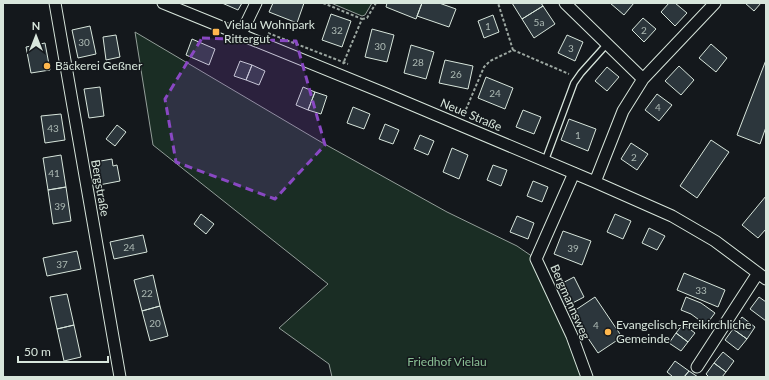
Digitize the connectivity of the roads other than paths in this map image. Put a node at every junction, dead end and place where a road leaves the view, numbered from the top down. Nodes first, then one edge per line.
1 (56, 3) edge
2 (163, 3) edge
3 (256, 3) edge
4 (565, 3) edge
5 (715, 3) edge
6 (241, 34) junction
7 (607, 44) junction
8 (643, 80) junction
9 (545, 161) junction
10 (574, 173) junction
11 (595, 182) junction
12 (762, 276) edge
13 (697, 367) dead end
14 (120, 377) edge
15 (587, 377) edge

1 - 14 street, Bergstraße
2 - 6 street, Neue Straße
3 - 6 street
4 - 7 street
5 - 8 street
6 - 9 street, Neue Straße
7 - 8 street
7 - 9 lane
8 - 11 street
9 - 10 street, Neue Straße
10 - 11 street, Neue Straße
10 - 15 street, Bergmannsweg
11 - 12 street, Neue Straße
12 - 13 street, Neue Straße

